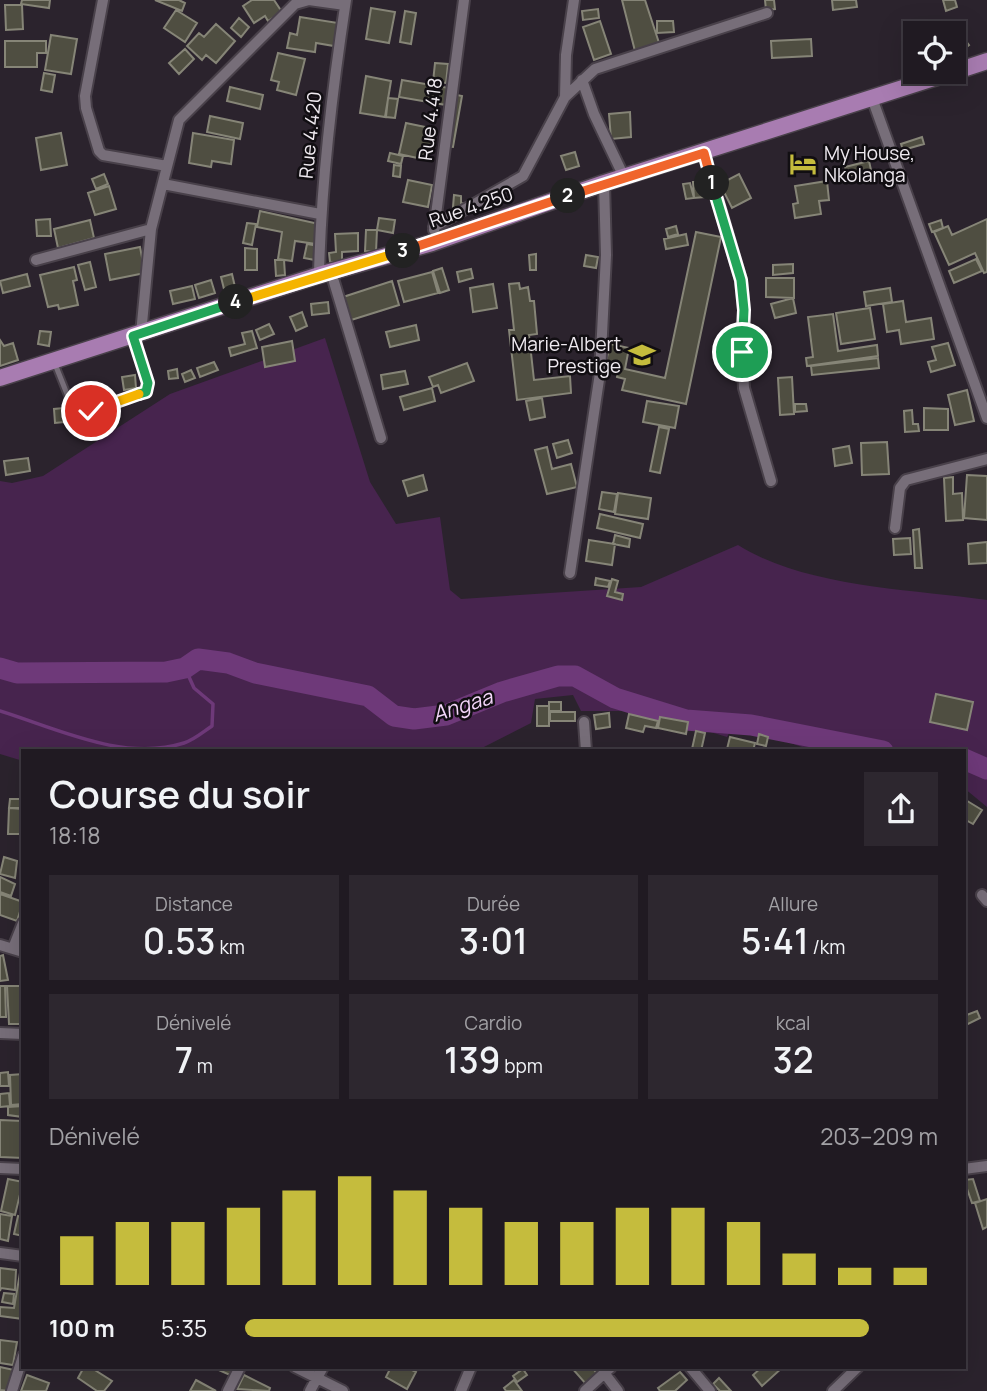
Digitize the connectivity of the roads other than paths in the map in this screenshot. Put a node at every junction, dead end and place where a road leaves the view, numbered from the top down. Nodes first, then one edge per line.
1 (103, 0) edge
2 (464, 0) edge
3 (574, 0) edge
4 (345, 2) edge
5 (767, 13) dead end
6 (987, 61) edge
7 (966, 68) edge
8 (582, 80) junction
9 (916, 84) edge
10 (565, 97) junction
11 (872, 98) junction
12 (704, 153) junction
13 (167, 166) junction
14 (624, 177) junction
15 (604, 183) junction
16 (163, 184) junction
17 (320, 214) junction
18 (151, 229) junction
19 (433, 235) junction
20 (36, 260) dead end
21 (325, 273) junction
22 (137, 335) junction
23 (54, 361) junction
24 (1, 375) edge
25 (987, 418) edge
26 (380, 438) dead end
27 (987, 459) edge
28 (771, 481) dead end
29 (895, 528) dead end
30 (570, 573) dead end
31 (584, 722) dead end
32 (586, 749) edge
33 (0, 946) edge
34 (18, 950) edge
35 (0, 1033) edge
36 (21, 1034) edge
37 (987, 1166) edge
38 (0, 1168) edge
39 (21, 1169) edge
40 (966, 1169) edge
41 (0, 1253) edge
42 (21, 1256) edge
43 (21, 1362) edge
44 (239, 1369) edge
45 (470, 1369) edge
46 (692, 1369) edge
47 (856, 1369) edge
48 (608, 1370) edge
49 (320, 1372) edge
50 (12, 1391) edge
51 (228, 1391) edge
52 (310, 1391) edge
53 (343, 1391) edge
54 (461, 1391) edge
55 (585, 1391) edge
56 (618, 1391) edge
57 (710, 1391) edge
58 (833, 1391) edge

1 - 13 street
2 - 19 street, Rue 4.418
3 - 10 street
4 - 13 street
4 - 17 street, Rue 4.420
5 - 8 street
6 - 7 main road, Rue 4.250
8 - 10 street
8 - 14 street
9 - 11 main road, Rue 4.250
10 - 19 street
11 - 12 main road, Rue 4.250
11 - 25 street
12 - 14 main road, Rue 4.250
12 - 28 street
13 - 16 street
14 - 15 main road, Rue 4.250
15 - 19 main road, Rue 4.250
15 - 30 street
16 - 17 street
16 - 18 street
17 - 21 street, Rue 4.420
18 - 20 street
18 - 22 street
19 - 21 main road, Rue 4.250
21 - 22 main road, Rue 4.250
21 - 26 street, Rue 4.420
22 - 23 main road, Rue 4.250
22 - 23 lane
23 - 24 main road, Rue 4.250
27 - 29 street
31 - 32 street
33 - 34 street
35 - 36 street
37 - 40 street
38 - 39 street
41 - 42 street
43 - 50 street
44 - 51 street
45 - 54 street
46 - 57 street
47 - 58 street
48 - 55 street
48 - 56 street
49 - 52 street
49 - 53 street

